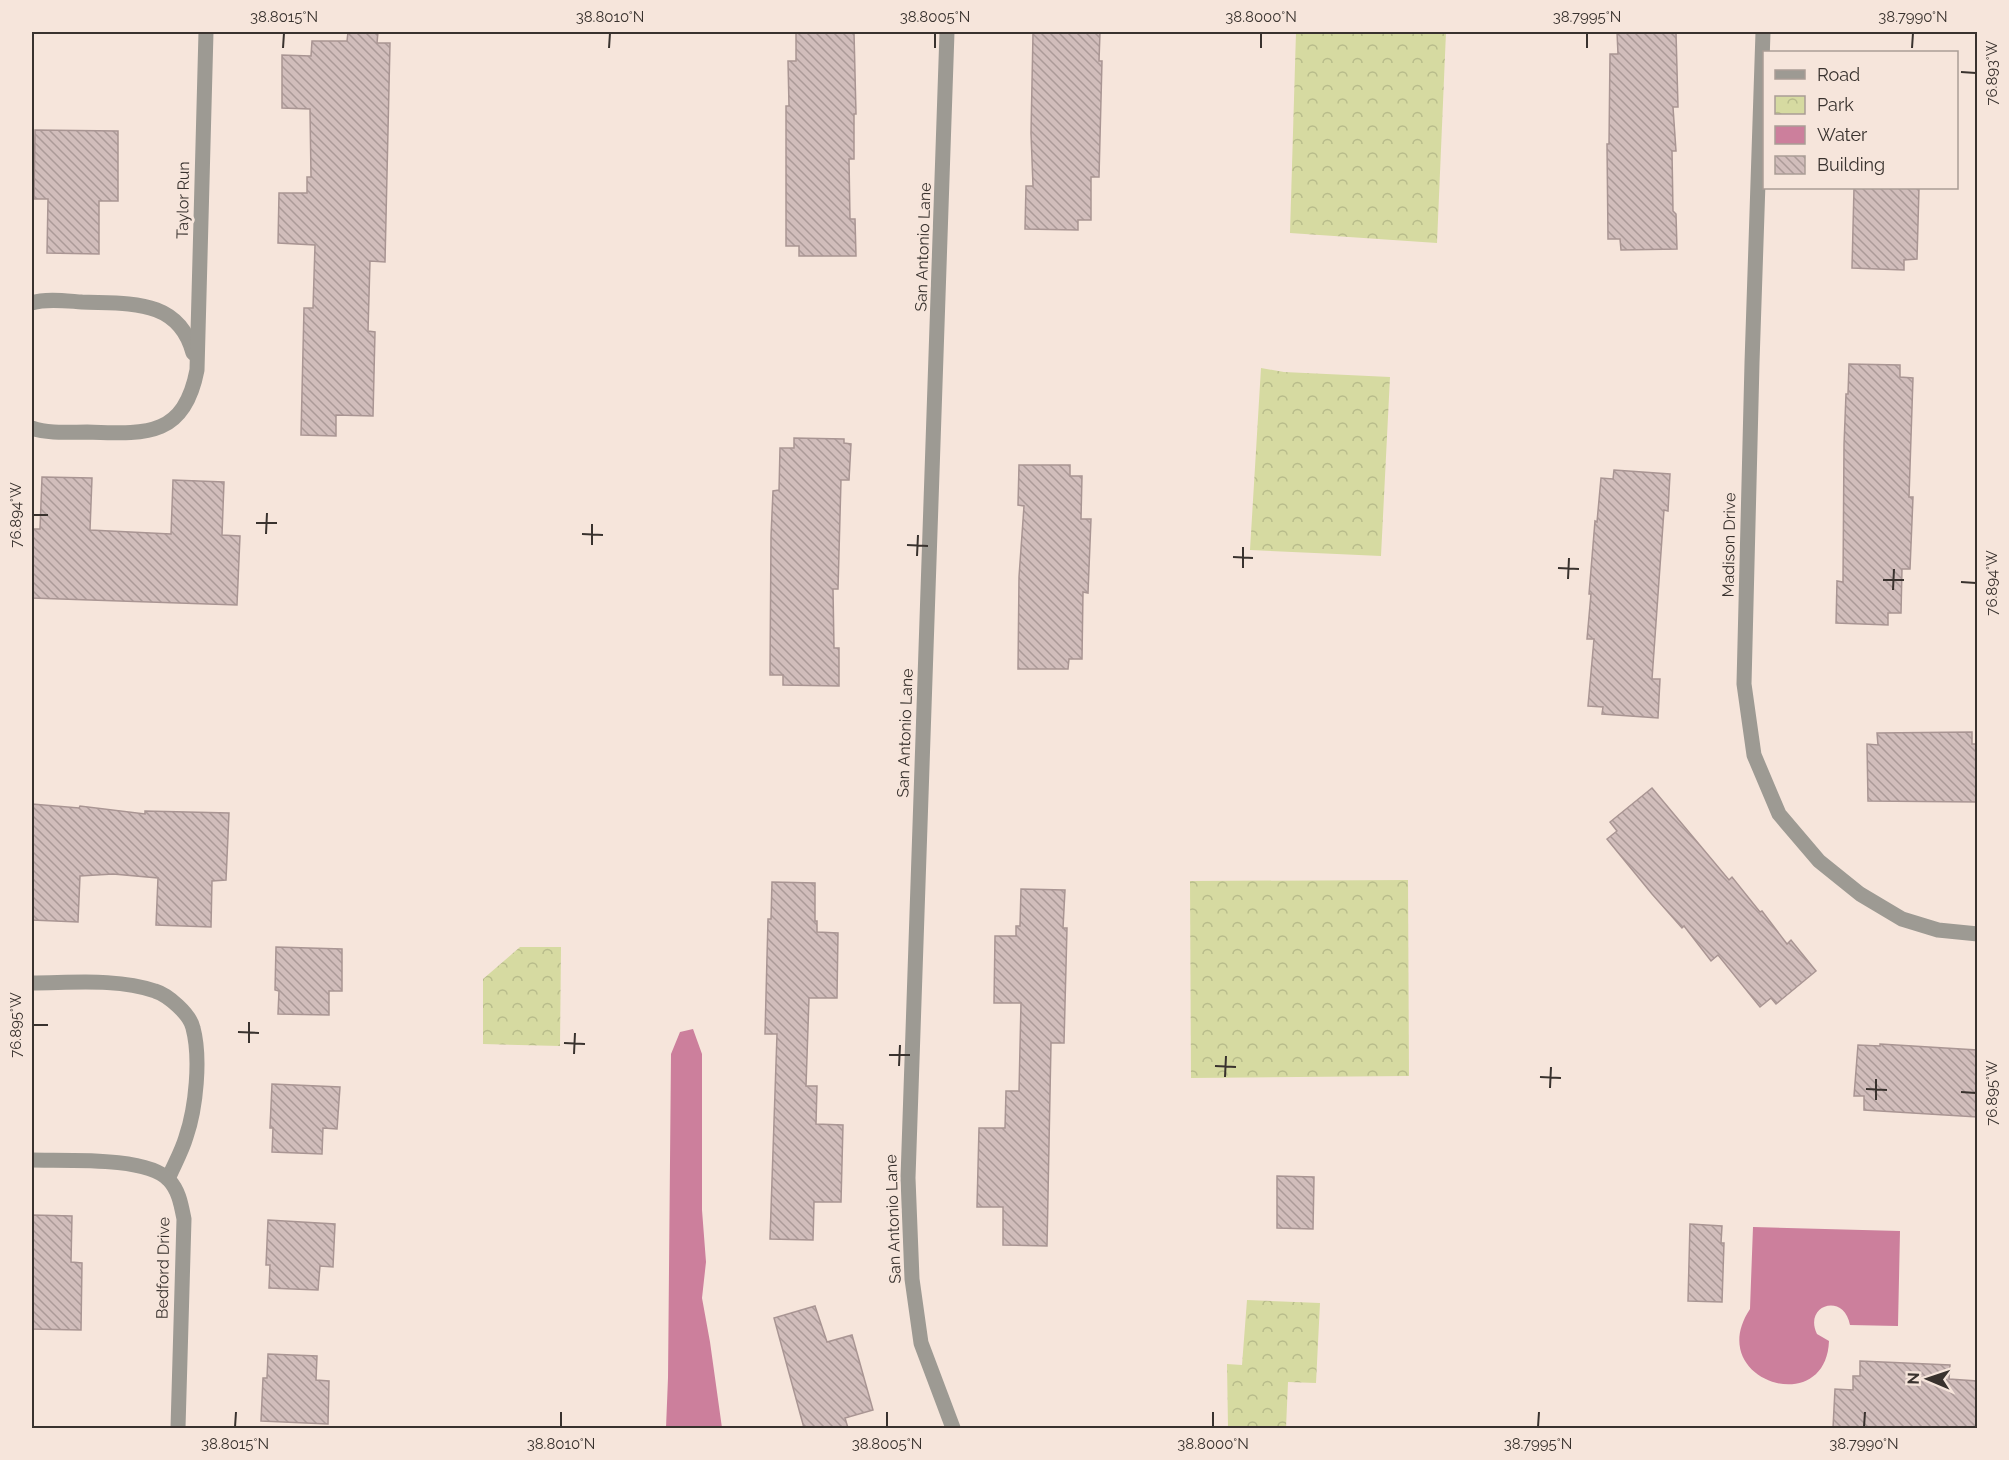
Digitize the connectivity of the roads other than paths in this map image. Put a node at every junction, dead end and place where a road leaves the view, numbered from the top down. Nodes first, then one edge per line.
1 (206, 32) edge
2 (947, 32) edge
3 (1763, 32) edge
4 (32, 303) edge
5 (197, 370) junction
6 (32, 428) edge
7 (1977, 934) edge
8 (32, 983) edge
9 (32, 1160) edge
10 (168, 1179) junction
11 (178, 1428) edge
12 (953, 1428) edge

1 - 5 street, Taylor Run
2 - 12 street, San Antonio Lane
3 - 7 street, Madison Drive
4 - 5 street
5 - 6 street, Taylor Run
8 - 10 street
9 - 10 street
10 - 11 street, Bedford Drive

